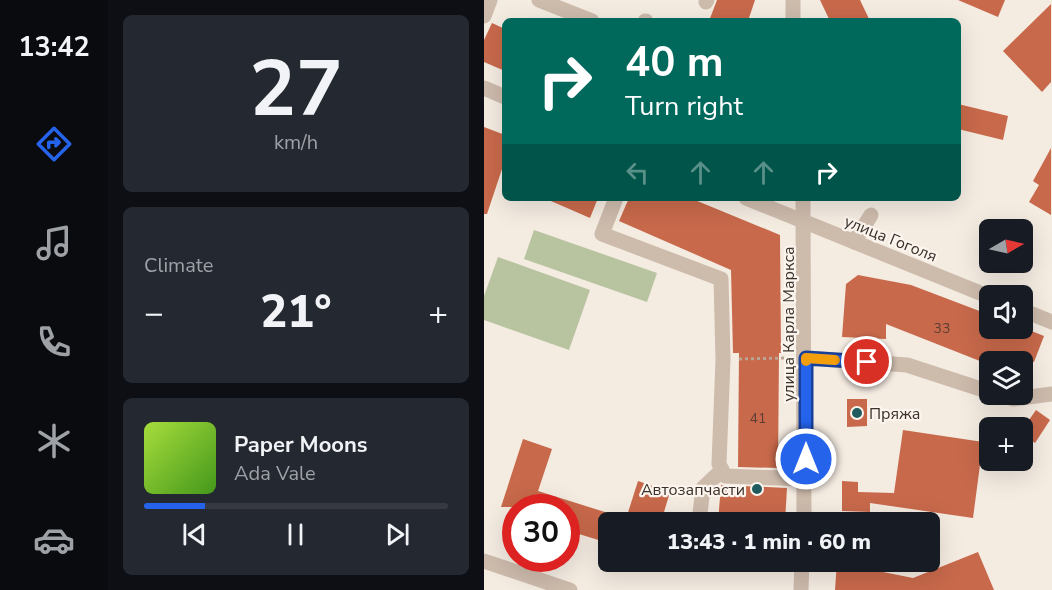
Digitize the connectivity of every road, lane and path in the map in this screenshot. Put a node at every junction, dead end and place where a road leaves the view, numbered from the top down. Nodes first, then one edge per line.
1 (490, 0) edge
2 (540, 0) edge
3 (793, 0) edge
4 (484, 16) edge
5 (585, 18) edge
6 (793, 18) edge
7 (484, 88) edge
8 (502, 96) edge
9 (615, 201) edge
10 (753, 201) edge
11 (804, 201) edge
12 (871, 215) dead end
13 (805, 223) junction
14 (854, 242) junction
15 (979, 293) edge
16 (1033, 315) edge
17 (1051, 322) edge
18 (806, 358) junction
19 (722, 359) junction
20 (979, 388) edge
21 (1051, 394) edge
22 (1033, 396) edge
23 (722, 470) junction
24 (806, 479) junction
25 (700, 512) edge
26 (804, 512) edge
27 (484, 561) edge
28 (802, 572) edge
29 (570, 590) edge
30 (801, 590) edge

1 - 4 street
2 - 5 street
3 - 6 street
7 - 8 street
9 - 19 street
10 - 13 street, улица Гоголя
11 - 13 street, улица Карла Маркса
12 - 14 street
13 - 14 street, улица Гоголя
13 - 18 street, улица Карла Маркса
14 - 15 street, улица Гоголя
16 - 17 street
18 - 19 path
18 - 20 street
18 - 24 street, улица Карла Маркса
19 - 23 street
21 - 22 street
23 - 24 street
23 - 25 street
24 - 26 street, улица Карла Маркса
27 - 29 street
28 - 30 street

